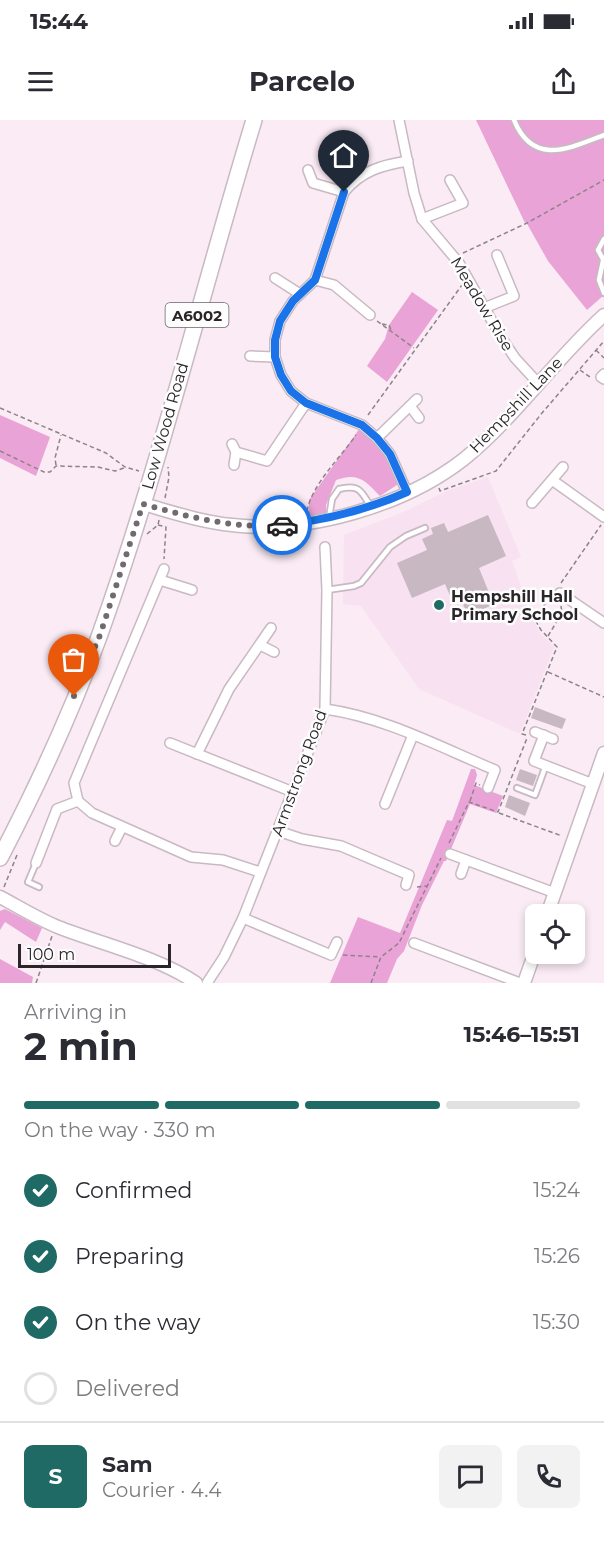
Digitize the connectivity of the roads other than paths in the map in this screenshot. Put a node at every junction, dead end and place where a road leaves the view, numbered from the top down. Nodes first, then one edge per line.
1 (254, 120) edge
2 (399, 120) edge
3 (514, 120) edge
4 (604, 135) edge
5 (408, 161) junction
6 (308, 170) dead end
7 (450, 180) dead end
8 (344, 192) junction
9 (422, 219) junction
10 (604, 239) edge
11 (497, 255) dead end
12 (604, 261) edge
13 (275, 278) dead end
14 (315, 280) junction
15 (604, 293) edge
16 (300, 294) junction
17 (484, 308) junction
18 (370, 315) road end
19 (604, 315) edge
20 (249, 356) dead end
21 (275, 357) junction
22 (538, 383) junction
23 (306, 403) junction
24 (419, 418) dead end
25 (377, 438) junction
26 (234, 465) dead end
27 (563, 467) dead end
28 (552, 480) junction
29 (407, 492) junction
30 (532, 503) dead end
31 (143, 504) junction
32 (370, 507) junction
33 (604, 517) edge
34 (329, 518) junction
35 (425, 528) dead end
36 (325, 547) dead end
37 (164, 569) road end
38 (160, 580) junction
39 (192, 590) dead end
40 (327, 590) junction
41 (562, 599) road end
42 (604, 623) edge
43 (272, 628) dead end
44 (260, 645) junction
45 (274, 652) dead end
46 (325, 709) junction
47 (413, 735) junction
48 (544, 735) dead end
49 (170, 743) dead end
50 (604, 753) edge
51 (197, 754) junction
52 (546, 765) junction
53 (593, 784) junction
54 (488, 788) dead end
55 (517, 788) dead end
56 (293, 792) junction
57 (78, 801) junction
58 (385, 804) dead end
59 (122, 827) junction
60 (278, 831) junction
61 (115, 841) dead end
62 (450, 854) dead end
63 (0, 858) edge
64 (466, 860) junction
65 (36, 863) joint
66 (260, 872) junction
67 (461, 874) dead end
68 (406, 885) road end
69 (39, 887) dead end
70 (555, 893) junction
71 (0, 897) edge
72 (551, 904) edge
73 (243, 918) junction
74 (337, 942) dead end
75 (414, 943) dead end
76 (427, 949) junction
77 (423, 959) dead end
78 (530, 964) edge
79 (196, 983) edge
80 (207, 983) edge
81 (522, 983) edge

1 - 31 main road, Low Wood Road / A6002
2 - 5 street, Meadow Rise
3 - 4 lane
5 - 8 street
5 - 9 street, Meadow Rise
6 - 8 street
7 - 9 street
8 - 14 street
9 - 17 street, Meadow Rise
10 - 12 lane
11 - 17 street
12 - 15 lane
13 - 16 street
14 - 16 street
14 - 18 street
16 - 21 street
17 - 22 street, Meadow Rise
19 - 22 street, Hempshill Lane
20 - 21 street
21 - 23 street
22 - 29 street, Hempshill Lane
23 - 25 street
23 - 26 street
24 - 25 street
25 - 29 street
27 - 28 street
28 - 30 street
28 - 33 street
29 - 32 street, Hempshill Lane
31 - 34 street, Hempshill Lane
31 - 63 main road, Low Wood Road / A6002
32 - 34 street, Hempshill Lane
32 - 34 lane
35 - 40 lane
36 - 40 street, Armstrong Road
37 - 38 street
38 - 39 street
38 - 57 street
40 - 46 street, Armstrong Road
41 - 42 street
43 - 44 street
44 - 45 street
44 - 51 street
46 - 47 street
46 - 56 street, Armstrong Road
47 - 54 street
47 - 58 street
48 - 52 street
49 - 51 street
50 - 53 street
51 - 56 street
52 - 53 street
52 - 55 lane
53 - 70 street
56 - 60 street, Armstrong Road
57 - 59 street
57 - 65 street
59 - 61 street
59 - 66 street
60 - 66 street, Armstrong Road
60 - 68 street
62 - 64 street
64 - 67 street
64 - 70 street
65 - 69 lane
66 - 73 street, Armstrong Road
70 - 72 street
71 - 79 street
73 - 74 street
73 - 80 street, Armstrong Road
75 - 76 street
76 - 77 street
76 - 81 street
78 - 81 street

